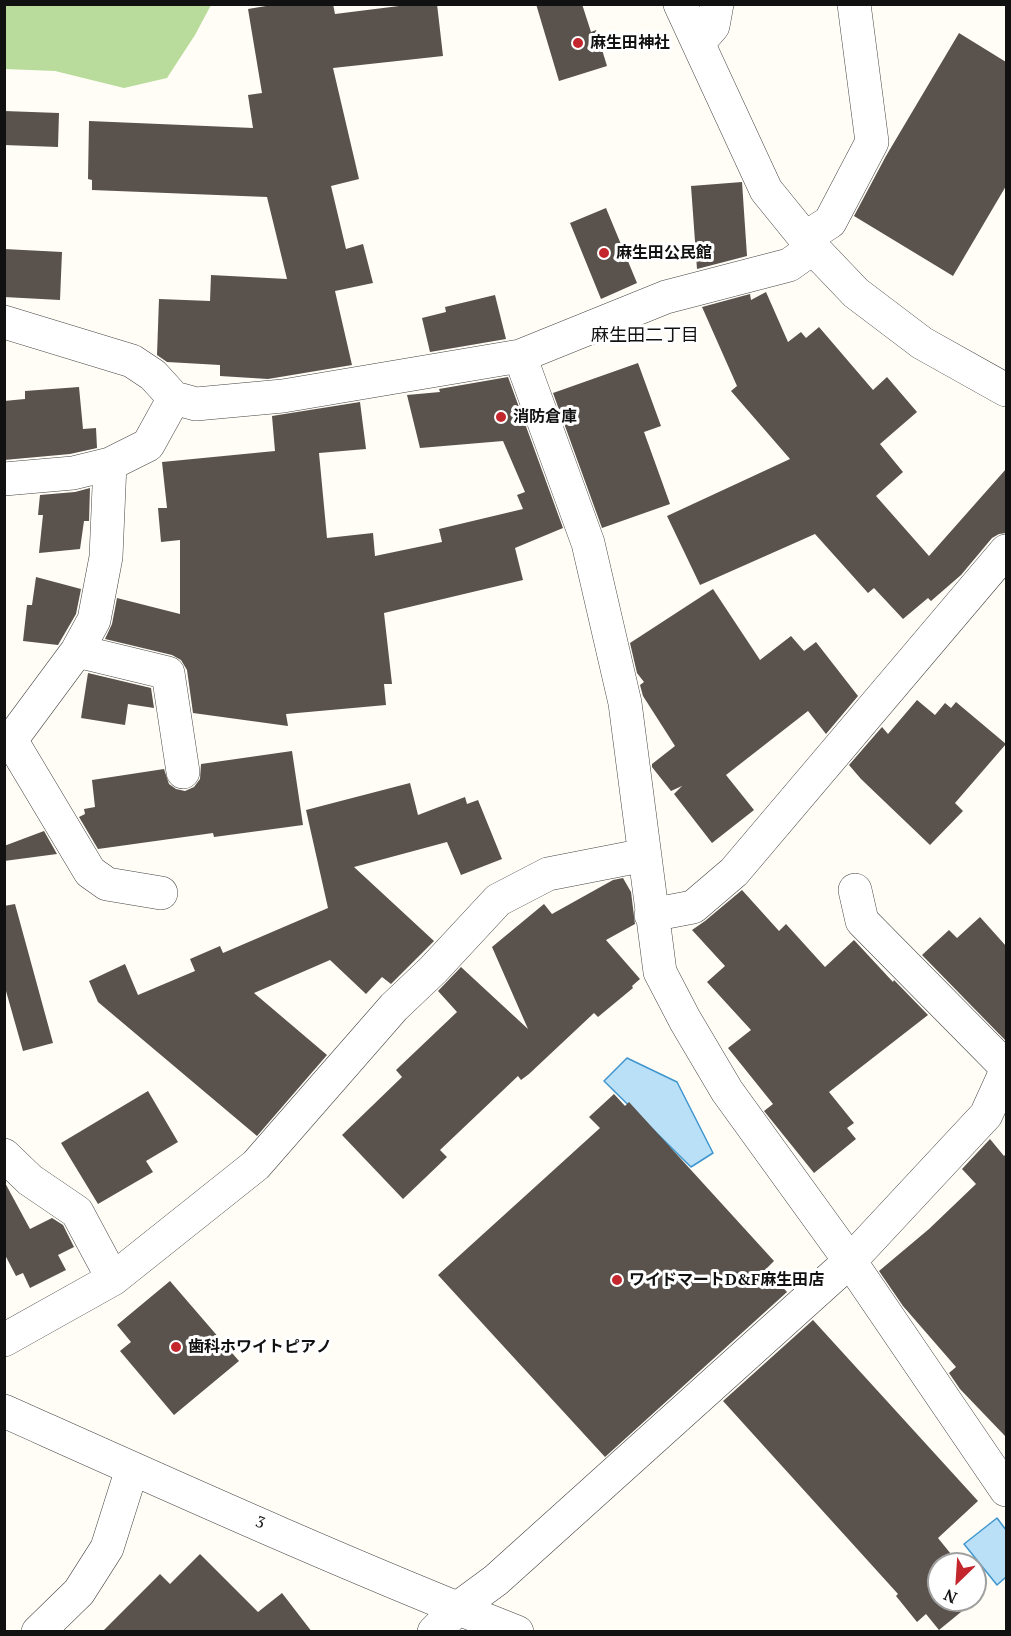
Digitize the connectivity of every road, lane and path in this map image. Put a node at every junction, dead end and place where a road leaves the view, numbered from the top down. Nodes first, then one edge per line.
1 (680, 4) edge
2 (717, 4) edge
3 (854, 4) edge
4 (698, 43) junction
5 (809, 243) junction
6 (4, 322) edge
7 (520, 356) junction
8 (1006, 390) edge
9 (174, 398) junction
10 (110, 464) junction
11 (4, 479) edge
12 (1006, 551) edge
13 (77, 651) junction
14 (8, 743) edge
15 (183, 772) dead end
16 (645, 855) junction
17 (855, 890) dead end
18 (161, 893) dead end
19 (651, 915) junction
20 (1006, 1069) edge
21 (4, 1155) edge
22 (850, 1261) junction
23 (113, 1279) junction
24 (4, 1340) edge
25 (4, 1412) edge
26 (132, 1469) junction
27 (1006, 1490) edge
28 (458, 1608) junction
29 (38, 1632) edge
30 (434, 1632) edge
31 (517, 1632) edge

1 - 4 street
2 - 4 street
3 - 5 street
4 - 5 street
5 - 7 street
5 - 8 street
6 - 9 street
7 - 9 street
7 - 16 street
9 - 10 street
10 - 11 street
10 - 13 street
12 - 19 street
13 - 14 street
13 - 15 street
14 - 18 street
16 - 19 street
16 - 23 street
17 - 20 street
19 - 22 street
20 - 22 street
21 - 23 street
22 - 27 street
22 - 28 street
23 - 24 street
25 - 26 street, 3
26 - 28 street, 3
26 - 29 street
28 - 30 street
28 - 31 street, 3

